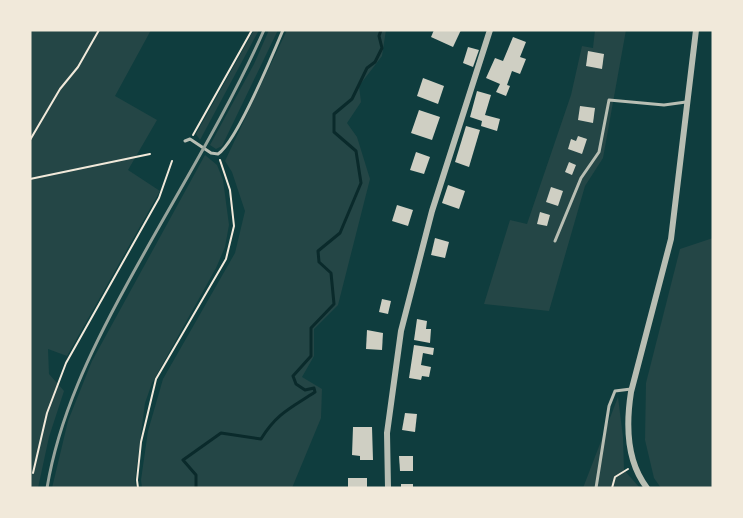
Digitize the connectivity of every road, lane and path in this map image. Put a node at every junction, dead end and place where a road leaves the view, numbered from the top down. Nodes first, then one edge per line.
1 (99, 30) edge
2 (252, 30) edge
3 (283, 30) edge
4 (490, 30) edge
5 (696, 30) edge
6 (688, 102) junction
7 (190, 139) junction
8 (30, 140) edge
9 (185, 141) dead end
10 (150, 154) dead end
11 (219, 154) junction
12 (172, 161) dead end
13 (30, 178) edge
14 (555, 241) dead end
15 (632, 388) junction
16 (636, 468) junction
17 (33, 473) dead end
18 (138, 488) edge
19 (388, 488) edge
20 (596, 488) edge
21 (612, 488) edge
22 (647, 488) edge

1 - 8 path
2 - 7 path
3 - 11 lane
4 - 19 street
5 - 6 street
6 - 14 lane
6 - 15 street
7 - 9 lane
7 - 11 lane
10 - 13 path
11 - 18 path
12 - 17 path
15 - 16 street
15 - 20 lane
16 - 21 path
16 - 22 street

